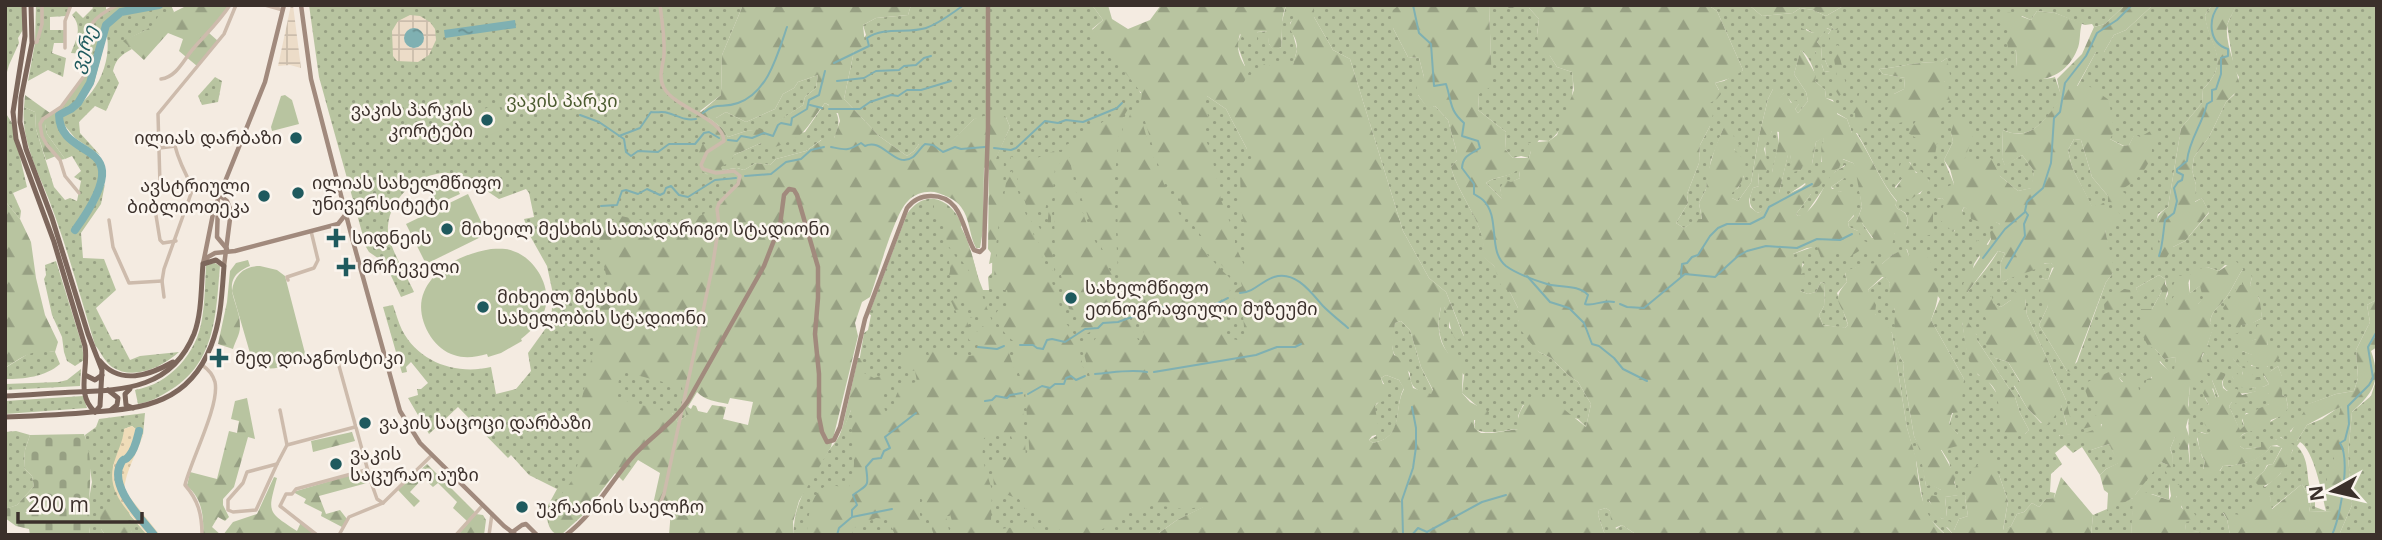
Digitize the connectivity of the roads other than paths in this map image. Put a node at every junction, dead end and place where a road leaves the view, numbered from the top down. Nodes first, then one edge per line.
1 (24, 5) edge
2 (31, 5) edge
3 (42, 5) edge
4 (71, 5) edge
5 (118, 5) edge
6 (230, 5) edge
7 (236, 5) edge
8 (265, 5) edge
9 (301, 5) edge
10 (660, 5) edge
11 (988, 5) edge
12 (283, 7) edge
13 (32, 43) junction
14 (65, 48) dead end
15 (161, 79) dead end
16 (160, 148) junction
17 (193, 188) junction
18 (199, 190) dead end
19 (79, 193) dead end
20 (209, 193) dead end
21 (218, 197) junction
22 (346, 214) junction
23 (109, 220) dead end
24 (338, 224) junction
25 (311, 231) junction
26 (351, 234) junction
27 (227, 236) junction
28 (176, 241) junction
29 (226, 250) junction
30 (235, 251) junction
31 (203, 264) junction
32 (225, 266) junction
33 (288, 280) dead end
34 (162, 281) junction
35 (164, 297) dead end
36 (94, 353) junction
37 (336, 355) dead end
38 (179, 358) junction
39 (202, 365) junction
40 (85, 375) junction
41 (102, 375) junction
42 (132, 387) junction
43 (108, 390) junction
44 (100, 391) junction
45 (84, 392) junction
46 (5, 396) edge
47 (683, 408) junction
48 (136, 409) junction
49 (280, 410) dead end
50 (108, 411) junction
51 (95, 412) junction
52 (5, 417) edge
53 (355, 427) junction
54 (287, 445) junction
55 (432, 455) junction
56 (277, 464) junction
57 (366, 470) junction
58 (383, 503) junction
59 (483, 505) junction
60 (658, 509) dead end
61 (492, 514) junction
62 (513, 534) edge
63 (202, 535) edge
64 (317, 535) edge
65 (339, 535) edge
66 (456, 535) edge
67 (489, 535) edge
68 (537, 535) edge
69 (566, 535) edge

1 - 40 main road
2 - 13 main road
3 - 13 street
4 - 14 street
5 - 19 street
6 - 15 street
7 - 16 street
8 - 12 street
9 - 22 street
10 - 47 street
11 - 47 street
12 - 21 street
13 - 36 main road
16 - 17 street
16 - 28 street
17 - 18 street
17 - 28 street
20 - 21 street
21 - 27 street
21 - 29 street
21 - 31 street
22 - 24 street
22 - 26 street
23 - 34 street
24 - 25 street
24 - 26 street
25 - 30 street
25 - 33 street
26 - 55 street
27 - 29 street
27 - 30 street
28 - 34 street
29 - 30 street
29 - 31 street
29 - 32 street
30 - 32 street
31 - 32 main road
31 - 38 main road
32 - 39 main road
34 - 35 street
36 - 38 main road
36 - 41 main road
37 - 53 street
38 - 42 main road
39 - 48 main road
39 - 63 street
40 - 41 main road
40 - 45 main road
41 - 44 main road
42 - 43 main road
42 - 48 main road
43 - 44 main road
43 - 50 main road
44 - 45 main road
44 - 51 main road
45 - 46 main road
45 - 51 main road
47 - 60 street
47 - 69 street
48 - 50 main road
49 - 54 street
50 - 51 main road
51 - 52 main road
53 - 54 street
53 - 57 street
54 - 56 street
55 - 58 street
55 - 59 street
56 - 56 street
57 - 58 street
57 - 64 street
58 - 65 street
59 - 61 street
59 - 66 street
61 - 62 street
61 - 67 street
62 - 68 street

